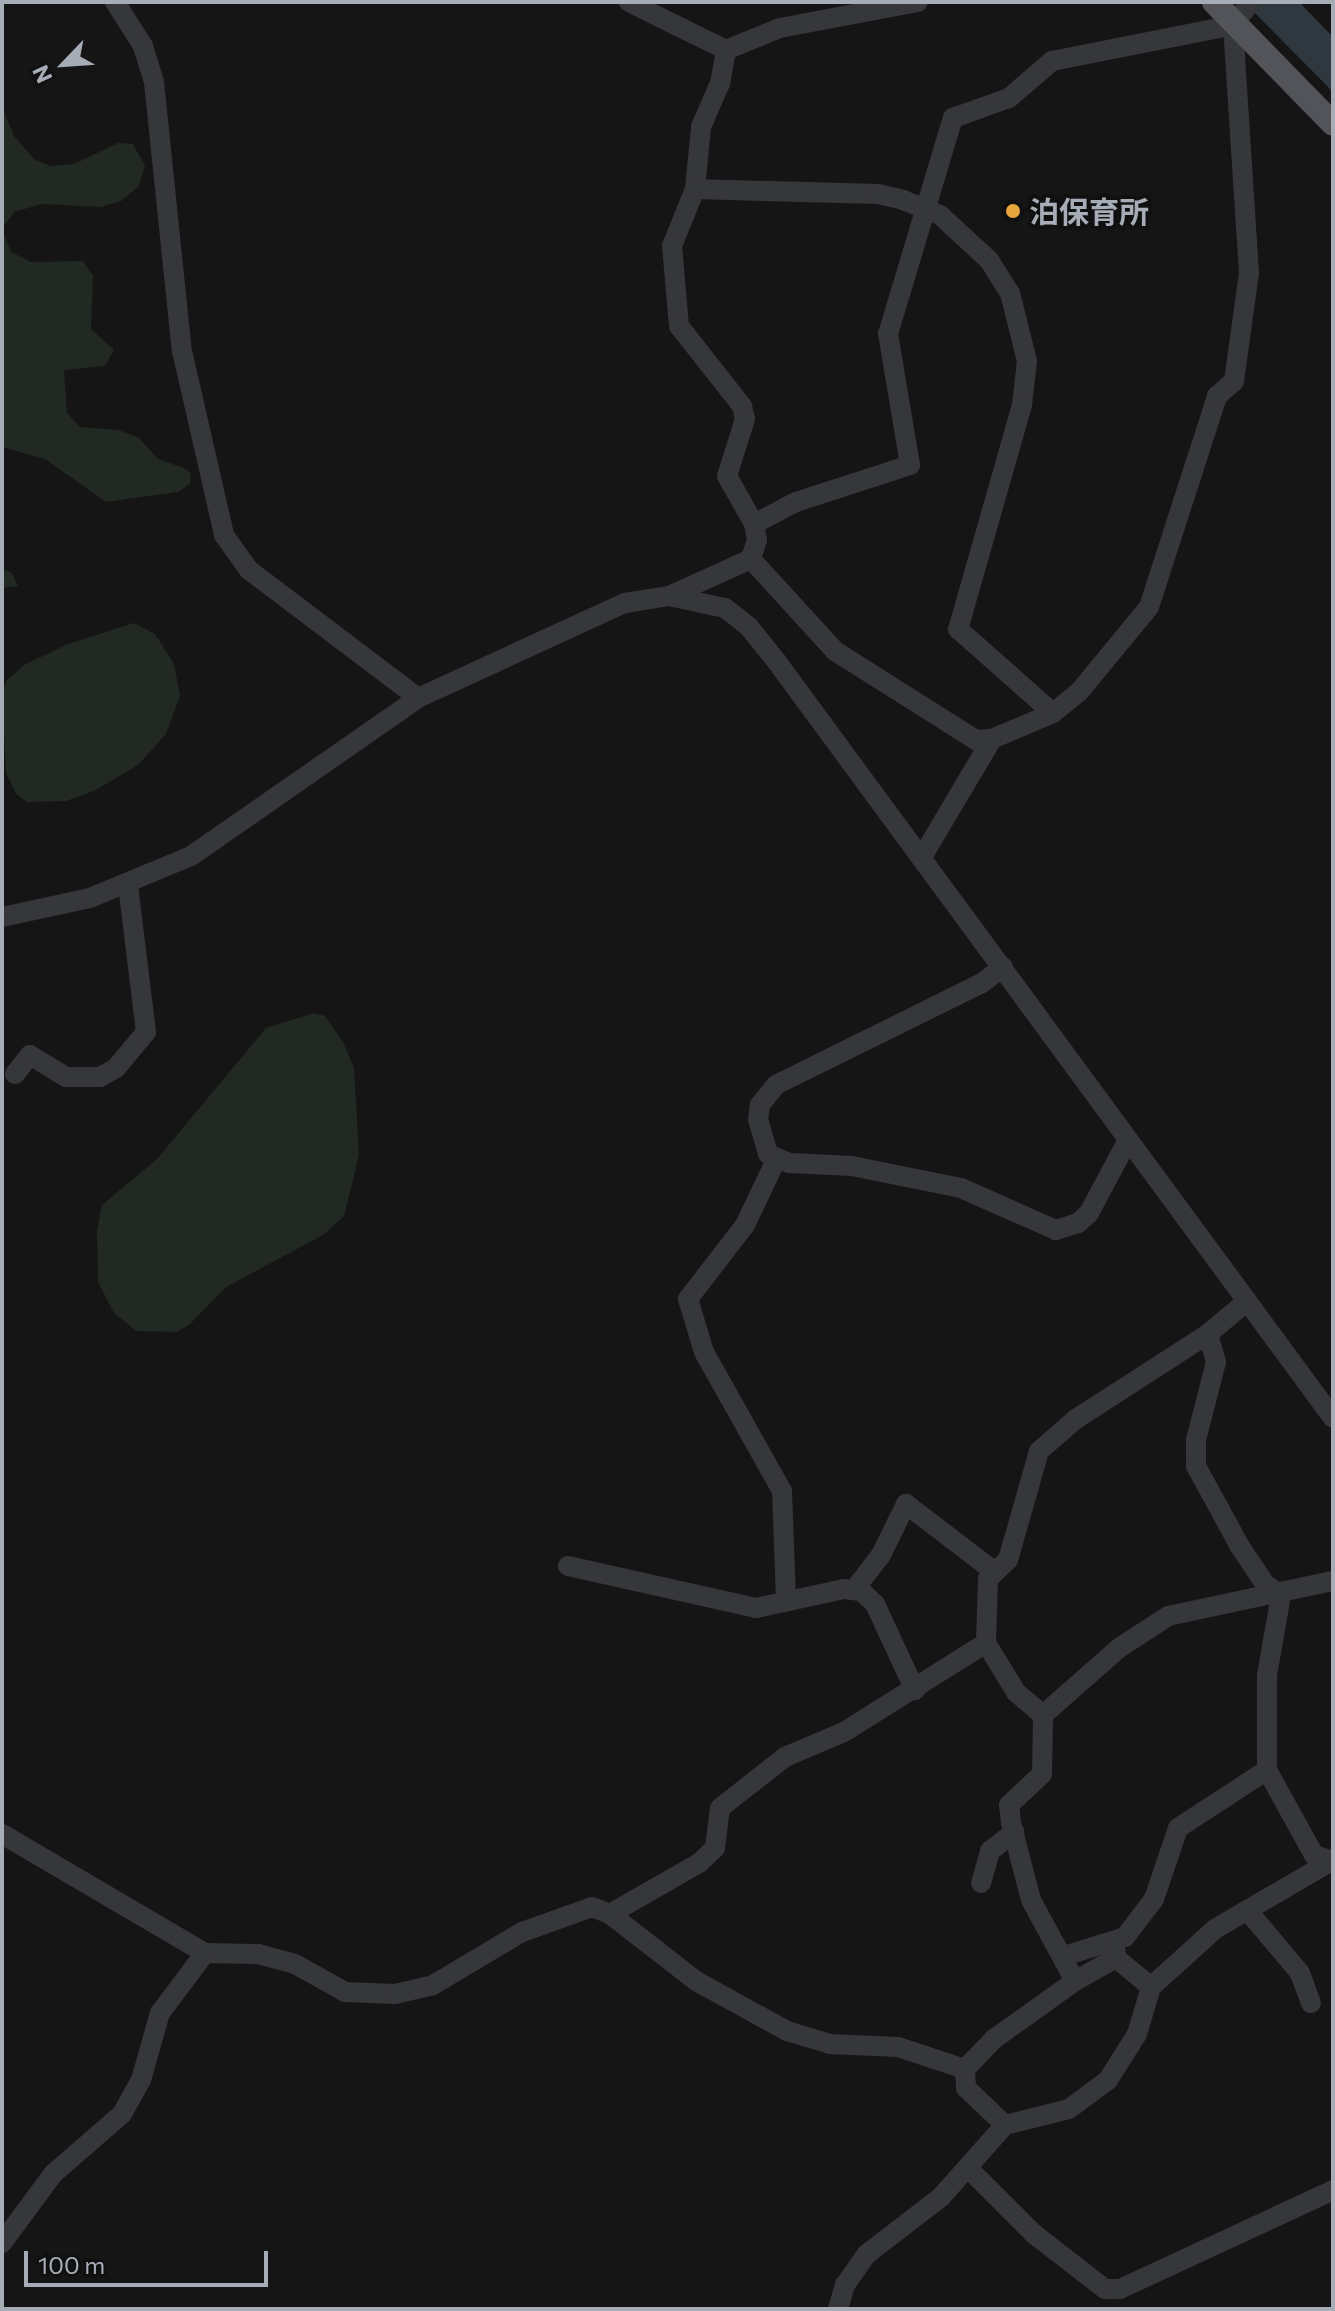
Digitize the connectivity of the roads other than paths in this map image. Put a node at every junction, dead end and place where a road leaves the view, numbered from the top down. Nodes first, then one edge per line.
1 (115, 2) edge
2 (629, 2) edge
3 (918, 2) edge
4 (1214, 2) edge
5 (1241, 14) edge
6 (726, 50) junction
7 (1333, 124) edge
8 (695, 189) junction
9 (925, 209) junction
10 (754, 524) junction
11 (751, 559) junction
12 (669, 596) junction
13 (418, 698) junction
14 (1053, 713) junction
15 (992, 739) junction
16 (922, 857) junction
17 (128, 885) junction
18 (2, 917) edge
19 (1003, 967) junction
20 (15, 1074) dead end
21 (1128, 1140) junction
22 (776, 1160) junction
23 (1247, 1301) junction
24 (1208, 1334) junction
25 (1333, 1418) edge
26 (568, 1566) dead end
27 (995, 1572) junction
28 (1333, 1581) edge
29 (854, 1590) junction
30 (1281, 1595) junction
31 (786, 1602) junction
32 (986, 1643) junction
33 (915, 1690) junction
34 (1043, 1715) junction
35 (1267, 1770) junction
36 (1014, 1832) junction
37 (2, 1834) edge
38 (1332, 1860) edge
39 (981, 1883) dead end
40 (1247, 1910) junction
41 (610, 1914) junction
42 (1116, 1951) junction
43 (205, 1953) junction
44 (1064, 1956) junction
45 (1075, 1981) junction
46 (1151, 1987) junction
47 (1311, 2003) dead end
48 (965, 2069) junction
49 (1005, 2125) junction
50 (969, 2169) junction
51 (1333, 2190) edge
52 (2, 2243) edge
53 (838, 2309) edge

1 - 13 street
2 - 6 street
3 - 6 street
4 - 5 main road
5 - 7 main road
5 - 9 street
5 - 14 street
6 - 8 street
8 - 9 street
8 - 10 street
9 - 10 street
9 - 14 street
10 - 11 street
11 - 12 street
11 - 15 street
12 - 13 street
12 - 16 street
13 - 17 street
14 - 15 street
15 - 16 street
16 - 19 street
17 - 18 street
17 - 20 street
19 - 21 street
19 - 22 street
21 - 22 street
21 - 23 street
22 - 31 street
23 - 24 street
23 - 25 street
24 - 27 street
24 - 30 street
26 - 31 street
27 - 29 street
27 - 32 street
28 - 30 street
29 - 31 street
29 - 33 street
30 - 34 street
30 - 35 street
32 - 33 street
32 - 34 street
33 - 41 street
34 - 36 street
35 - 38 street
35 - 42 street
36 - 39 street
36 - 44 street
37 - 43 street
38 - 40 street
40 - 46 street
40 - 47 street
41 - 43 street
41 - 48 street
42 - 44 street
42 - 45 street
42 - 46 street
43 - 52 street
44 - 45 street
45 - 48 street
46 - 49 street
48 - 49 street
49 - 50 street
50 - 51 street
50 - 53 street

